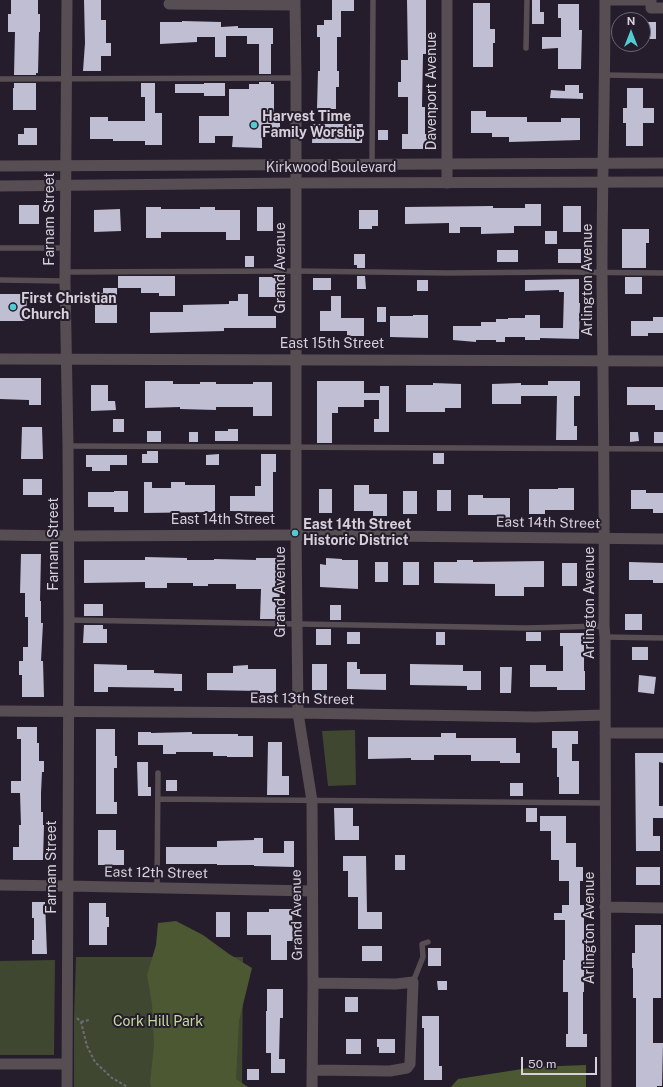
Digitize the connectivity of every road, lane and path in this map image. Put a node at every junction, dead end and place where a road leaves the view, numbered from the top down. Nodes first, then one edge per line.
1 (67, 0) edge
2 (373, 0) edge
3 (447, 0) edge
4 (527, 0) edge
5 (605, 0) edge
6 (650, 0) edge
7 (295, 2) edge
8 (169, 4) dead end
9 (663, 8) edge
10 (526, 48) dead end
11 (605, 75) junction
12 (663, 76) edge
13 (66, 78) junction
14 (296, 78) junction
15 (0, 79) edge
16 (296, 164) junction
17 (372, 164) junction
18 (446, 164) junction
19 (603, 164) junction
20 (663, 164) edge
21 (0, 166) edge
22 (66, 166) junction
23 (604, 182) junction
24 (663, 182) edge
25 (295, 183) junction
26 (447, 183) junction
27 (0, 186) edge
28 (66, 186) junction
29 (0, 248) edge
30 (65, 248) junction
31 (296, 271) junction
32 (602, 272) junction
33 (663, 273) edge
34 (65, 276) junction
35 (0, 280) edge
36 (0, 359) edge
37 (67, 359) junction
38 (296, 359) junction
39 (603, 360) junction
40 (663, 361) edge
41 (68, 446) junction
42 (296, 447) junction
43 (604, 449) junction
44 (663, 449) edge
45 (0, 535) edge
46 (296, 535) junction
47 (68, 536) junction
48 (605, 538) junction
49 (663, 539) edge
50 (69, 620) junction
51 (296, 623) junction
52 (604, 626) junction
53 (605, 637) junction
54 (663, 638) edge
55 (0, 711) edge
56 (68, 712) junction
57 (298, 713) junction
58 (605, 715) junction
59 (605, 733) junction
60 (663, 733) edge
61 (158, 773) dead end
62 (158, 799) junction
63 (312, 801) junction
64 (604, 803) junction
65 (0, 885) edge
66 (67, 886) junction
67 (156, 888) junction
68 (312, 891) junction
69 (605, 907) junction
70 (663, 908) edge
71 (428, 942) dead end
72 (413, 982) junction
73 (313, 983) junction
74 (74, 1017) dead end
75 (89, 1020) dead end
76 (81, 1022) junction
77 (0, 1064) edge
78 (66, 1064) junction
79 (312, 1070) junction
80 (67, 1087) edge
81 (128, 1087) edge
82 (312, 1087) edge
83 (606, 1087) edge

1 - 13 street, Farnam Street
2 - 17 lane
3 - 18 street, Davenport Avenue
4 - 10 lane
5 - 6 street
5 - 11 street, Arlington Avenue
6 - 9 street
7 - 8 street
7 - 14 street, Grand Avenue
11 - 12 lane
11 - 19 street, Arlington Avenue
13 - 14 lane
13 - 15 lane
13 - 22 street, Farnam Street
14 - 16 street, Grand Avenue
16 - 17 street, Kirkwood Boulevard
16 - 22 street, Kirkwood Boulevard
16 - 25 street, Grand Avenue
17 - 18 street, Kirkwood Boulevard
18 - 19 street, Kirkwood Boulevard
18 - 26 street, Davenport Avenue
19 - 20 street, Kirkwood Boulevard
19 - 23 street, Arlington Avenue
21 - 22 street, Kirkwood Boulevard
22 - 28 street, Farnam Street
23 - 24 street, Kirkwood Boulevard
23 - 26 street, Kirkwood Boulevard
23 - 32 street, Arlington Avenue
25 - 26 street, Kirkwood Boulevard
25 - 28 street, Kirkwood Boulevard
25 - 31 street, Grand Avenue
27 - 28 street, Kirkwood Boulevard
28 - 30 street, Farnam Street
29 - 30 lane
30 - 34 street, Farnam Street
31 - 32 lane
31 - 34 lane
31 - 38 street, Grand Avenue
32 - 33 lane
32 - 39 street, Arlington Avenue
34 - 35 lane
34 - 37 street, Farnam Street
36 - 37 street, East 15th Street
37 - 38 street, East 15th Street
37 - 41 street, Farnam Street
38 - 39 street, East 15th Street
38 - 42 street, Grand Avenue
39 - 40 street, East 15th Street
39 - 43 street, Arlington Avenue
41 - 42 lane
41 - 47 street, Farnam Street
42 - 43 lane
42 - 46 street, Grand Avenue
43 - 44 lane
43 - 48 street, Arlington Avenue
45 - 47 street, East 14th Street
46 - 47 street, East 14th Street
46 - 48 street, East 14th Street
46 - 51 street, Grand Avenue
47 - 50 street, Farnam Street
48 - 49 street, East 14th Street
48 - 52 street, Arlington Avenue
50 - 51 lane
50 - 56 street, Farnam Street
51 - 52 lane
51 - 57 street, Grand Avenue
52 - 53 street, Arlington Avenue
53 - 54 lane
53 - 58 street, Arlington Avenue
55 - 56 street, East 13th Street
56 - 57 street, East 13th Street
56 - 66 street, Farnam Street
57 - 58 street, East 13th Street
57 - 63 street, Grand Avenue
58 - 59 street, Arlington Avenue
59 - 60 street
59 - 64 street, Arlington Avenue
61 - 62 lane
62 - 63 lane
62 - 67 lane
63 - 64 lane
63 - 68 street, Grand Avenue
64 - 69 street, Arlington Avenue
65 - 66 street, East 12th Street
66 - 67 street, East 12th Street
66 - 78 street, Farnam Street
67 - 68 street, East 12th Street
68 - 73 street, Grand Avenue
69 - 70 street
69 - 83 street, Arlington Avenue
71 - 72 lane
72 - 73 street
72 - 79 street
73 - 79 street, Grand Avenue
74 - 76 path
75 - 76 path
76 - 81 path
77 - 78 street
78 - 80 street, Farnam Street
79 - 82 street, Grand Avenue

